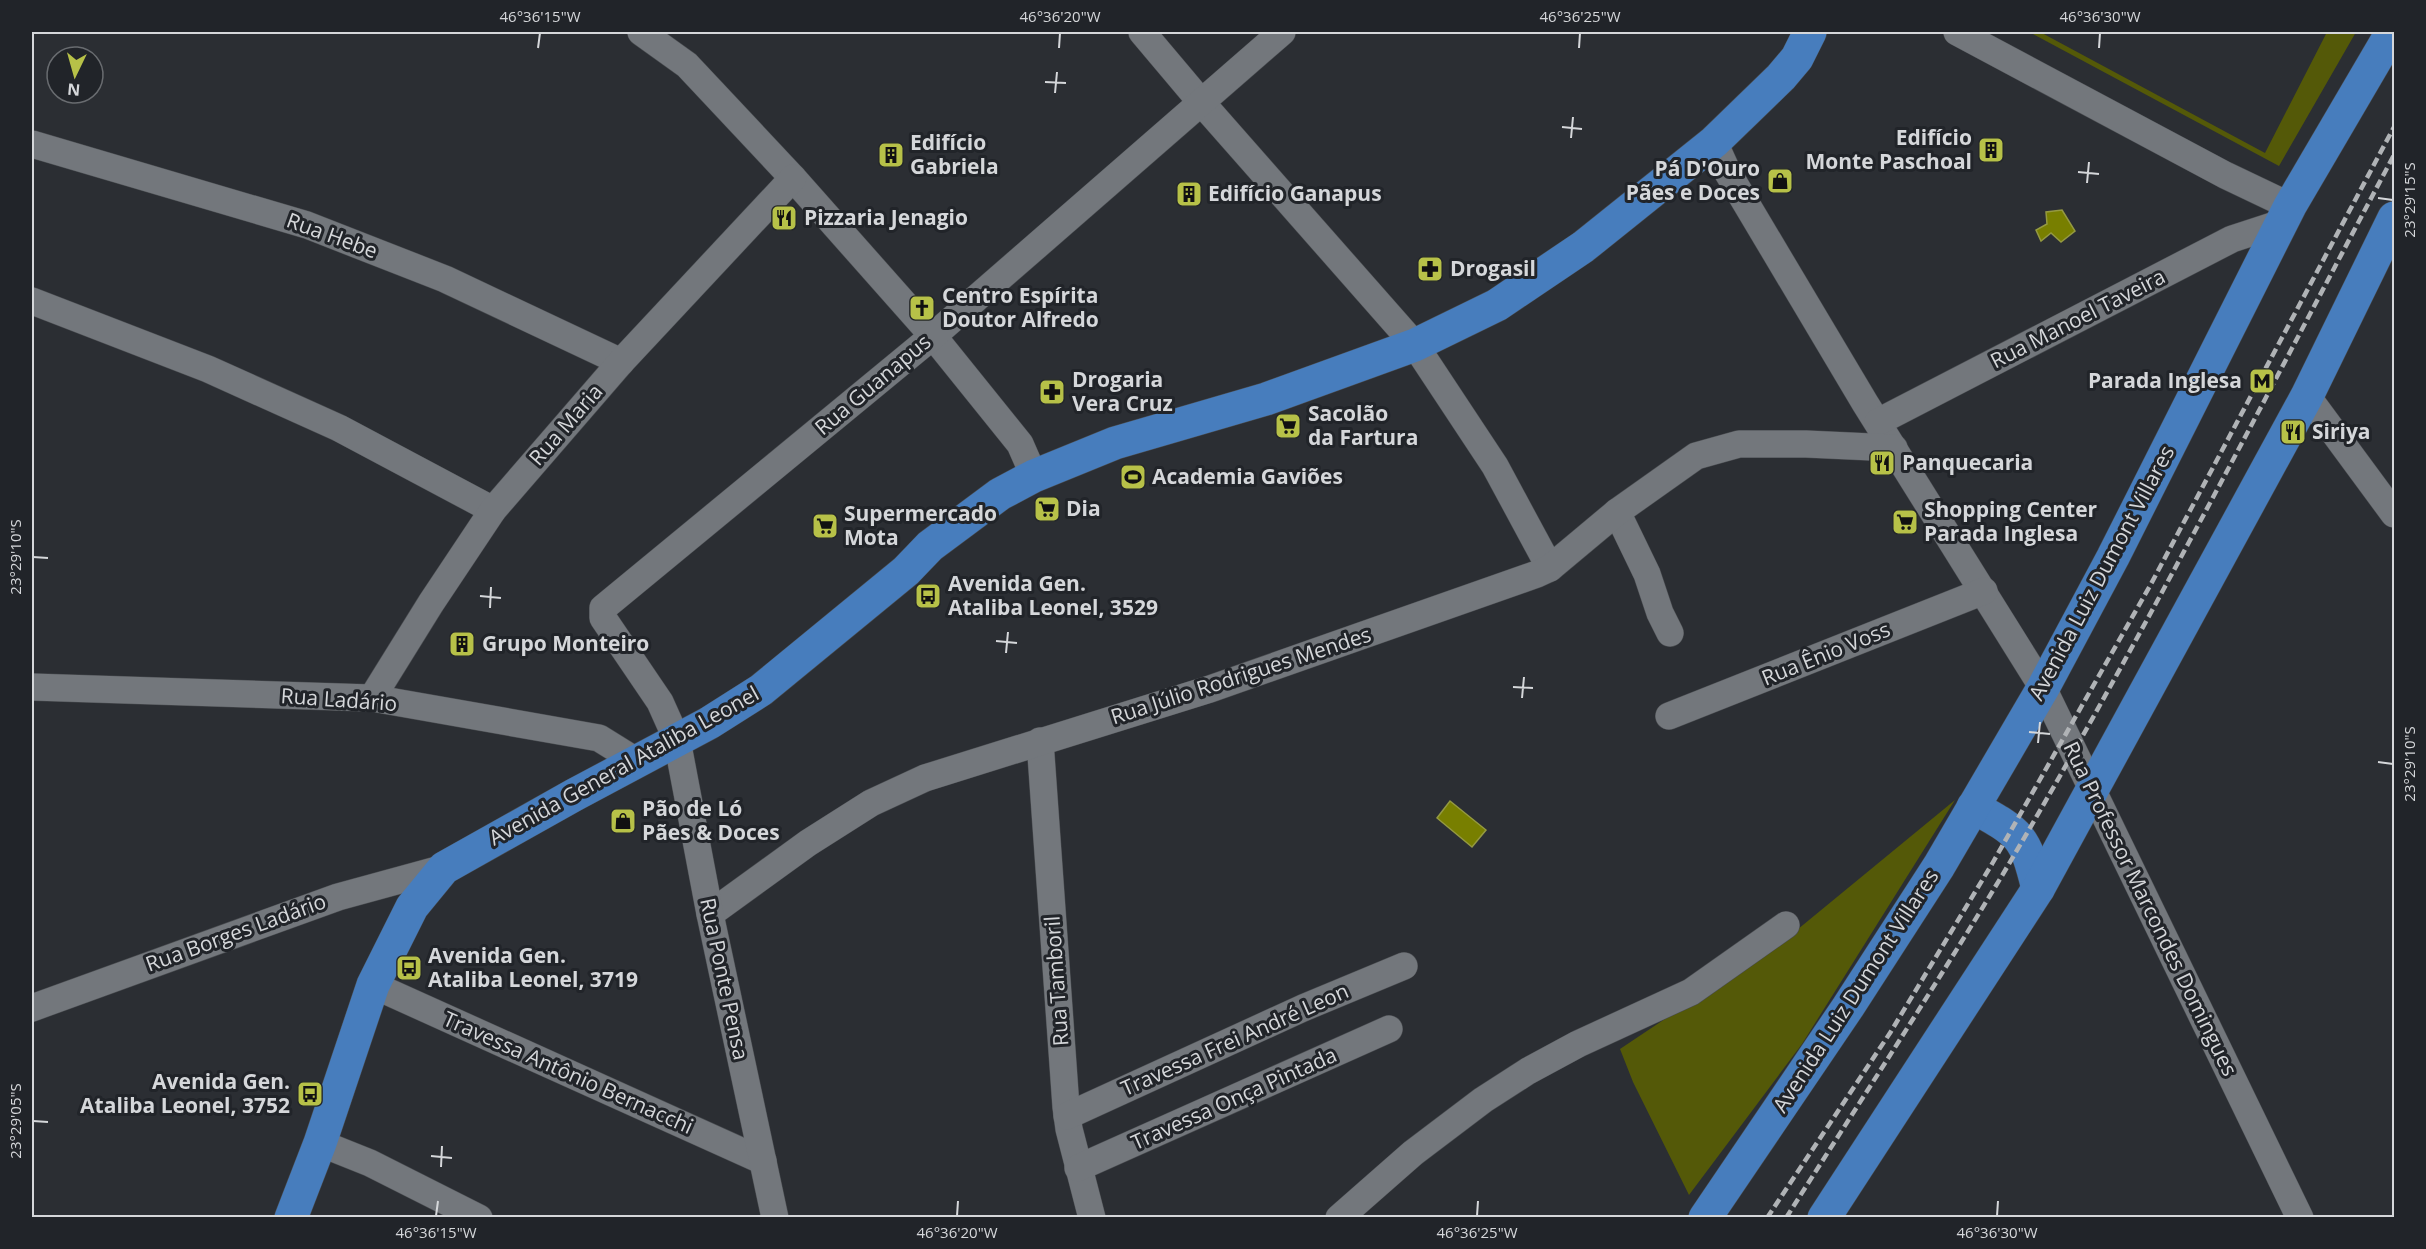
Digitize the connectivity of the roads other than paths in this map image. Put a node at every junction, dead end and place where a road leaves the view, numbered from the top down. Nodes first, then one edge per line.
1 (641, 32) edge
2 (1142, 32) edge
3 (1281, 32) edge
4 (1810, 32) edge
5 (1957, 32) edge
6 (2392, 32) edge
7 (1201, 102) junction
8 (1714, 142) junction
9 (32, 144) edge
10 (793, 178) junction
11 (2286, 214) junction
12 (2394, 218) edge
13 (32, 301) edge
14 (933, 336) junction
15 (1415, 345) junction
16 (621, 362) junction
17 (2307, 396) junction
18 (1878, 422) junction
19 (1894, 448) junction
20 (1034, 476) junction
21 (493, 510) junction
22 (1617, 512) junction
23 (2394, 514) edge
24 (1550, 568) junction
25 (1984, 591) junction
26 (1670, 633) dead end
27 (32, 687) edge
28 (2043, 688) junction
29 (372, 698) junction
30 (1669, 716) dead end
31 (677, 740) junction
32 (1040, 741) junction
33 (636, 761) junction
34 (2092, 787) junction
35 (1973, 807) junction
36 (444, 868) junction
37 (2038, 889) junction
38 (710, 914) junction
39 (1786, 925) dead end
40 (1404, 966) dead end
41 (373, 985) junction
42 (32, 1008) edge
43 (1389, 1029) dead end
44 (1067, 1116) junction
45 (320, 1143) junction
46 (763, 1161) junction
47 (1078, 1168) junction
48 (291, 1218) edge
49 (479, 1218) edge
50 (775, 1218) edge
51 (1092, 1218) edge
52 (1339, 1218) edge
53 (1705, 1218) edge
54 (1824, 1218) edge
55 (2300, 1218) edge

1 - 10 street
2 - 7 street
3 - 7 street, Rua Guanapus
4 - 8 main road, Avenida General Ataliba Leonel
5 - 11 street
6 - 11 main road, Avenida Luiz Dumont Villares
7 - 14 street, Rua Guanapus
7 - 15 street
8 - 15 main road, Avenida General Ataliba Leonel
8 - 18 street, Rua Professor Marcondes Domingues
9 - 16 street, Rua Hebe
10 - 14 street
10 - 16 street, Rua Maria
11 - 18 street, Rua Manoel Taveira
11 - 28 main road, Avenida Luiz Dumont Villares
12 - 17 main road
13 - 21 street
14 - 20 street
14 - 31 street, Rua Guanapus
15 - 20 main road, Avenida General Ataliba Leonel
15 - 24 street
16 - 21 street, Rua Maria
17 - 23 street
17 - 34 main road
18 - 19 street, Rua Professor Marcondes Domingues
19 - 22 street
19 - 25 street, Rua Professor Marcondes Domingues
20 - 31 main road, Avenida General Ataliba Leonel
21 - 29 street, Rua Maria
22 - 24 street
22 - 26 street
24 - 32 street, Rua Júlio Rodrigues Mendes
25 - 28 street, Rua Professor Marcondes Domingues
25 - 30 street, Rua Ênio Voss
27 - 29 street, Rua Ladário
28 - 34 street, Rua Professor Marcondes Domingues
28 - 35 main road, Avenida Luiz Dumont Villares
29 - 33 street, Rua Ladário
31 - 33 main road, Avenida General Ataliba Leonel
31 - 38 street, Rua Ponte Pensa
32 - 38 street, Rua Júlio Rodrigues Mendes
32 - 44 street, Rua Tamboril
33 - 36 main road, Avenida General Ataliba Leonel
34 - 37 main road
34 - 55 street, Rua Professor Marcondes Domingues
35 - 37 main road
35 - 53 main road, Avenida Luiz Dumont Villares
36 - 41 main road, Avenida General Ataliba Leonel
36 - 42 street, Rua Borges Ladário
37 - 54 main road
38 - 46 street, Rua Ponte Pensa
39 - 52 street
40 - 44 street, Travessa Frei André Leon
41 - 45 main road, Avenida General Ataliba Leonel
41 - 46 street, Travessa Antônio Bernacchi
43 - 47 street, Travessa Onça Pintada
44 - 47 street, Rua Tamboril
45 - 48 main road, Avenida General Ataliba Leonel
45 - 49 street
46 - 50 street, Rua Ponte Pensa
47 - 51 street, Rua Tamboril

